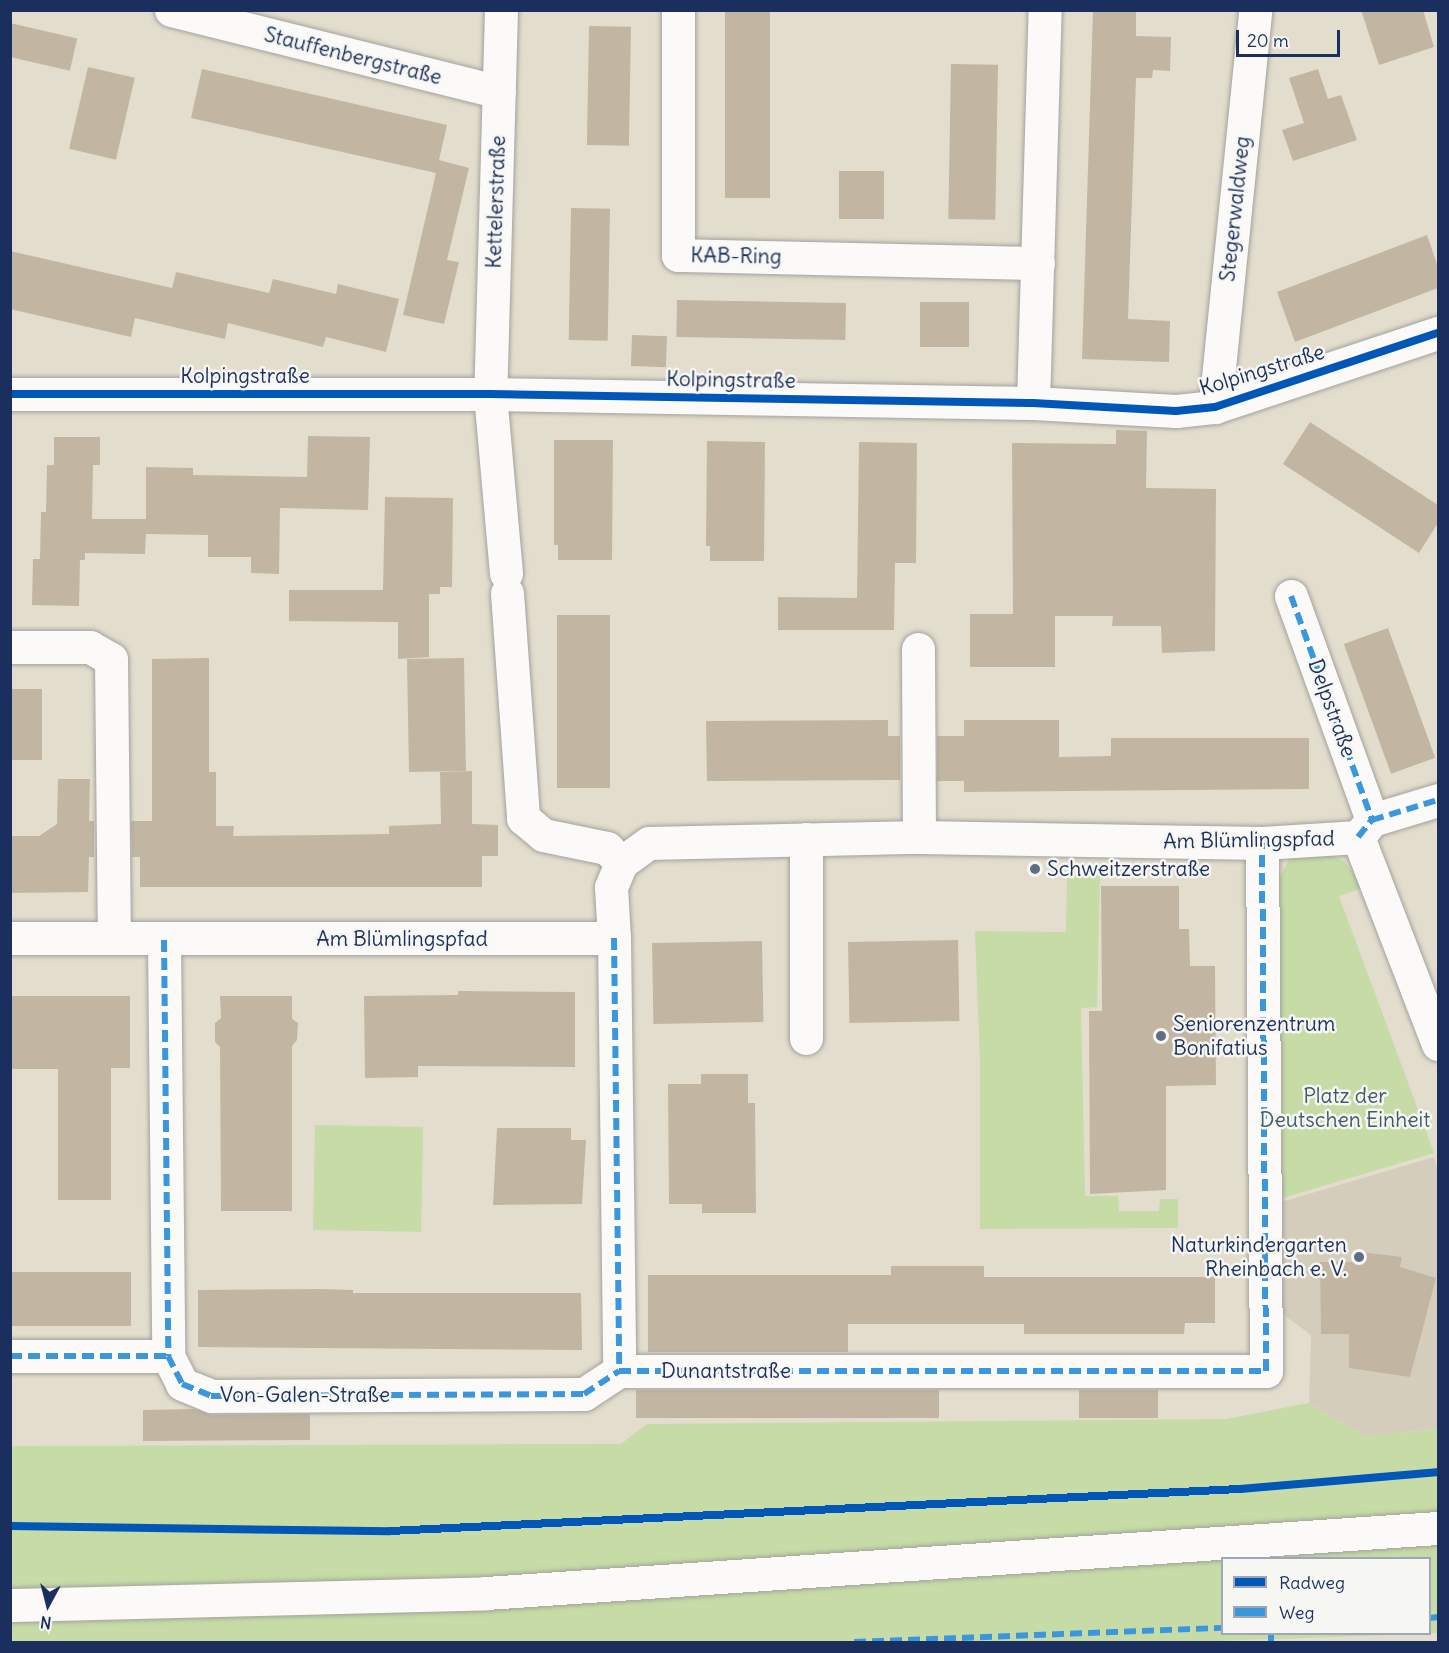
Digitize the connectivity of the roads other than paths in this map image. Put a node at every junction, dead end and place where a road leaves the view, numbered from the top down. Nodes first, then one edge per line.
1 (171, 10) edge
2 (501, 10) edge
3 (678, 10) edge
4 (1046, 10) edge
5 (1256, 10) edge
6 (499, 92) junction
7 (1038, 263) junction
8 (1438, 333) edge
9 (10, 394) edge
10 (490, 394) junction
11 (1034, 403) junction
12 (1215, 407) junction
13 (1291, 596) dead end
14 (10, 647) edge
15 (918, 649) dead end
16 (1438, 800) edge
17 (1365, 829) junction
18 (919, 837) junction
19 (806, 839) junction
20 (1262, 843) junction
21 (621, 863) junction
22 (10, 938) edge
23 (114, 938) junction
24 (614, 938) junction
25 (164, 940) junction
26 (806, 1038) dead end
27 (1438, 1044) edge
28 (10, 1356) edge
29 (168, 1356) junction
30 (619, 1371) junction
31 (1438, 1528) edge
32 (10, 1605) edge

1 - 6 street, Stauffenbergstraße
2 - 6 street, Kettelerstraße
3 - 7 street, KAB-Ring
4 - 7 street
5 - 12 street, Stegerwaldweg
6 - 10 street, Kettelerstraße
7 - 11 street
8 - 12 street, Kolpingstraße
9 - 10 street, Kolpingstraße
10 - 11 street, Kolpingstraße
10 - 21 street
11 - 12 street, Kolpingstraße
13 - 17 street, Delpstraße
14 - 23 street
15 - 18 street
16 - 17 street
17 - 20 street, Am Blümlingspfad
17 - 27 street, Am Blümlingspfad
18 - 19 street, Am Blümlingspfad
18 - 20 street, Am Blümlingspfad
19 - 21 street, Am Blümlingspfad
19 - 26 street
20 - 30 street, Dunantstraße
21 - 24 street
22 - 23 street, Am Blümlingspfad
23 - 25 street, Am Blümlingspfad
24 - 25 street, Am Blümlingspfad
24 - 30 street
25 - 29 street, Von-Galen-Straße
28 - 29 street
29 - 30 street, Von-Galen-Straße
31 - 32 street

